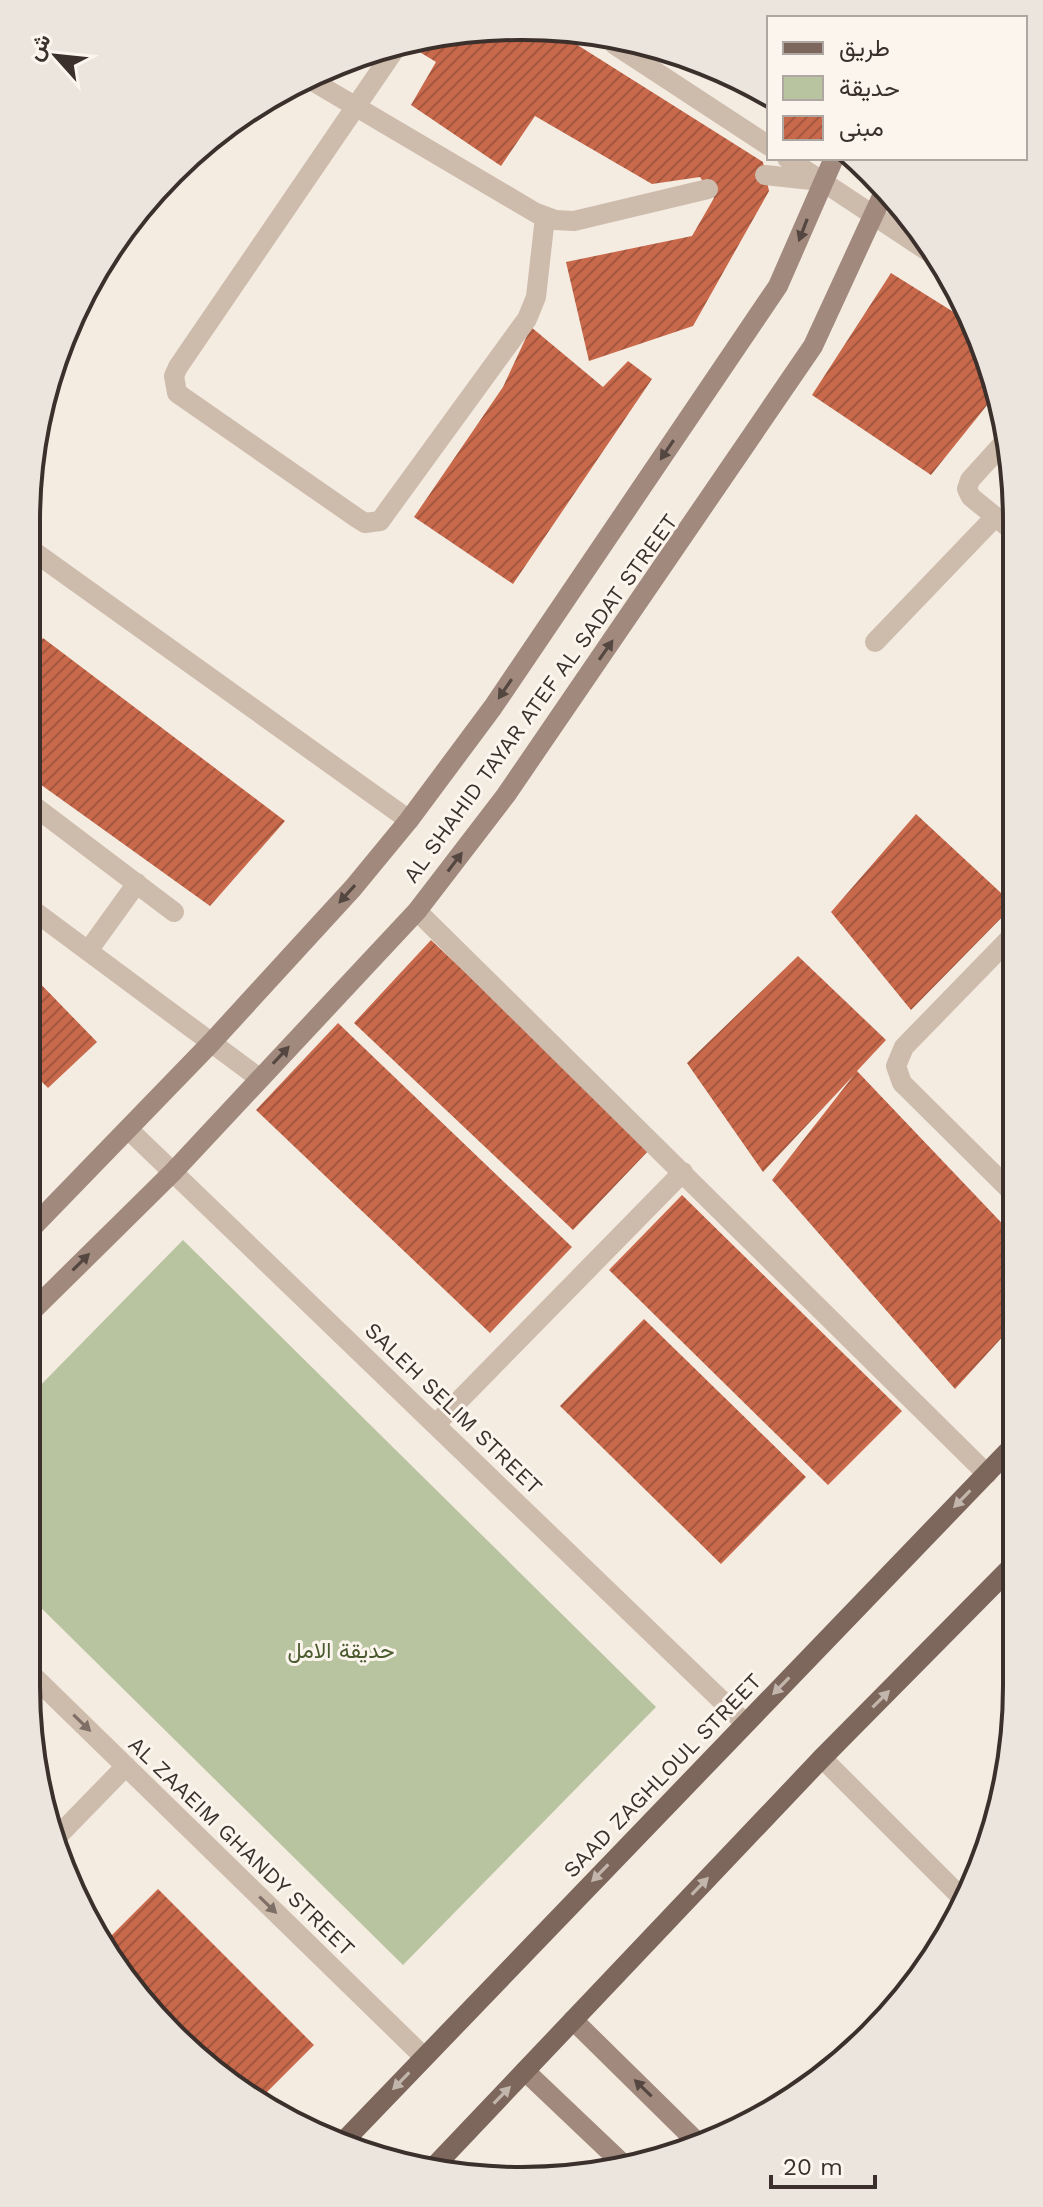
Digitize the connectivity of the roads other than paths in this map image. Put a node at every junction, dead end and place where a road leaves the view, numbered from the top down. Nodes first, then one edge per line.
1 (624, 51) edge
2 (388, 59) edge
3 (319, 85) edge
4 (355, 106) junction
5 (767, 145) edge
6 (790, 160) edge
7 (833, 160) edge
8 (765, 175) dead end
9 (821, 181) junction
10 (708, 189) dead end
11 (880, 200) edge
12 (873, 215) junction
13 (545, 217) junction
14 (901, 225) edge
15 (998, 450) edge
16 (995, 517) junction
17 (1003, 523) edge
18 (40, 556) edge
19 (875, 642) dead end
20 (40, 810) edge
21 (409, 820) junction
22 (137, 883) junction
23 (417, 911) junction
24 (174, 912) dead end
25 (40, 915) edge
26 (1003, 945) edge
27 (88, 951) junction
28 (211, 1043) junction
29 (259, 1078) junction
30 (128, 1129) junction
31 (173, 1172) junction
32 (683, 1172) junction
33 (1003, 1183) edge
34 (40, 1220) edge
35 (40, 1303) edge
36 (436, 1424) junction
37 (1003, 1457) edge
38 (987, 1474) junction
39 (1003, 1575) edge
40 (40, 1683) edge
41 (745, 1723) junction
42 (822, 1758) junction
43 (126, 1766) junction
44 (63, 1831) edge
45 (956, 1892) edge
46 (573, 2020) junction
47 (424, 2057) junction
48 (525, 2071) junction
49 (350, 2135) edge
50 (691, 2136) edge
51 (616, 2158) edge
52 (440, 2160) edge

1 - 5 street
2 - 4 street
3 - 4 street
4 - 13 street
4 - 13 street
6 - 9 street
7 - 9 street, AL SHAHID TAYAR ATEF AL SADAT STREET
8 - 9 street
9 - 12 street
9 -> 21 street, AL SHAHID TAYAR ATEF AL SADAT STREET
10 - 13 street
11 - 12 street, AL SHAHID TAYAR ATEF AL SADAT STREET
12 - 14 street
23 -> 12 street, AL SHAHID TAYAR ATEF AL SADAT STREET
15 - 16 street
16 - 17 street
16 - 19 street
18 - 21 street
20 - 22 street
21 -> 28 street, AL SHAHID TAYAR ATEF AL SADAT STREET
22 - 24 street
22 - 27 street
29 -> 23 street, AL SHAHID TAYAR ATEF AL SADAT STREET
23 - 32 street
25 - 27 street
26 - 33 street
27 - 28 street
28 - 29 street
28 - 30 street, AL SHAHID TAYAR ATEF AL SADAT STREET
29 - 31 street, AL SHAHID TAYAR ATEF AL SADAT STREET
30 - 31 street, SALEH SELIM STREET
30 - 34 street, AL SHAHID TAYAR ATEF AL SADAT STREET
35 -> 31 street, AL SHAHID TAYAR ATEF AL SADAT STREET
31 - 36 street, SALEH SELIM STREET
32 - 36 street
32 - 38 street
36 - 41 street, SALEH SELIM STREET
37 - 38 main road, SAAD ZAGHLOUL STREET
38 -> 41 main road, SAAD ZAGHLOUL STREET
42 -> 39 main road
40 -> 43 street, AL ZAAEIM GHANDY STREET
41 -> 47 main road, SAAD ZAGHLOUL STREET
42 - 45 street
46 -> 42 main road
43 - 44 street
43 -> 47 street, AL ZAAEIM GHANDY STREET
46 - 48 main road
50 -> 46 street
47 -> 49 main road, SAAD ZAGHLOUL STREET
48 - 51 street
52 -> 48 main road

